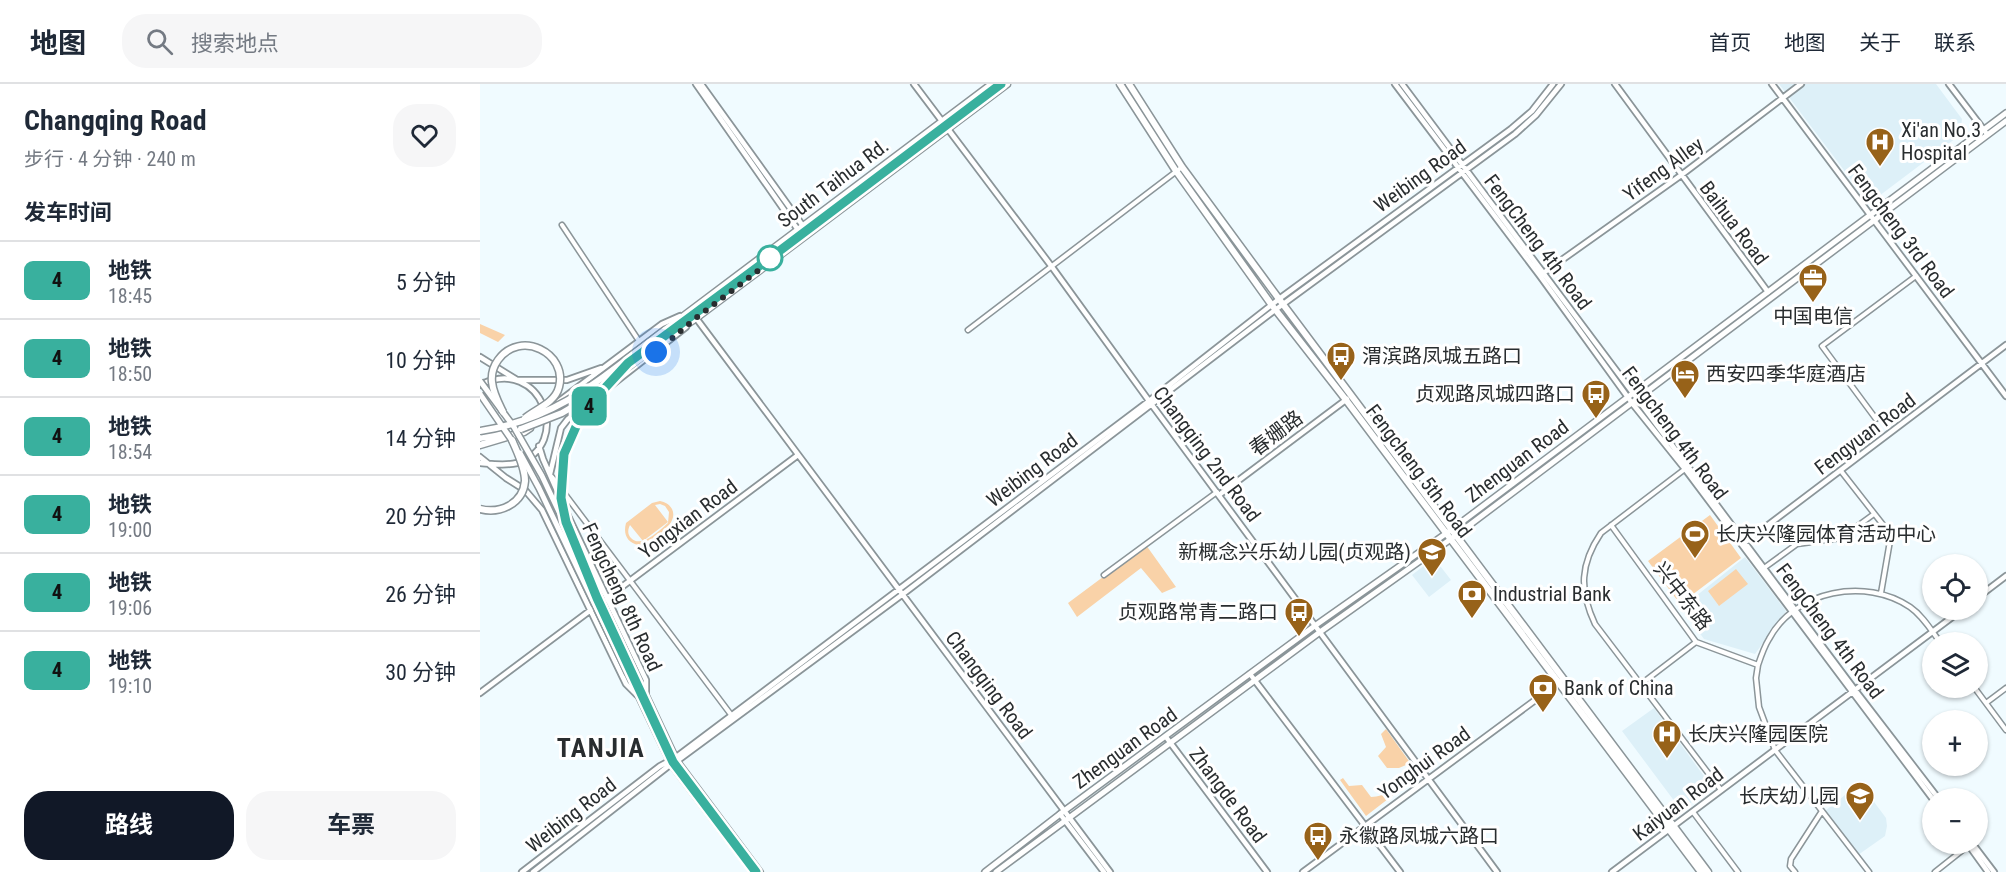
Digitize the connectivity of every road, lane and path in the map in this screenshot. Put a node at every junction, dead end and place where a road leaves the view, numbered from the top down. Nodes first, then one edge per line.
1 (696, 84) edge
2 (701, 84) edge
3 (914, 84) edge
4 (992, 84) edge
5 (1007, 84) edge
6 (1120, 84) edge
7 (1130, 84) edge
8 (1395, 84) edge
9 (1402, 84) edge
10 (1553, 84) edge
11 (1562, 84) edge
12 (1615, 84) edge
13 (1772, 84) edge
14 (1801, 84) edge
15 (1949, 84) edge
16 (1782, 98) junction
17 (2006, 113) edge
18 (2006, 121) edge
19 (941, 122) junction
20 (948, 129) junction
21 (1985, 132) junction
22 (1179, 169) junction
23 (1461, 169) junction
24 (1680, 176) junction
25 (1872, 217) junction
26 (562, 225) dead end
27 (800, 228) junction
28 (806, 235) junction
29 (1052, 267) junction
30 (1542, 274) junction
31 (1916, 276) junction
32 (1767, 292) junction
33 (1281, 301) junction
34 (1273, 307) junction
35 (691, 312) junction
36 (696, 318) junction
37 (968, 330) dead end
38 (667, 333) junction
39 (639, 341) junction
40 (2006, 345) edge
41 (480, 357) edge
42 (614, 361) junction
43 (1982, 364) junction
44 (517, 380) junction
45 (480, 383) edge
46 (480, 394) edge
47 (1630, 395) junction
48 (2006, 396) edge
49 (1349, 398) junction
50 (1635, 401) junction
51 (1150, 403) junction
52 (545, 408) junction
53 (503, 412) junction
54 (1876, 419) dead end
55 (521, 422) junction
56 (534, 425) junction
57 (480, 430) edge
58 (480, 438) edge
59 (512, 440) junction
60 (480, 446) edge
61 (539, 446) junction
62 (798, 455) junction
63 (480, 457) edge
64 (480, 463) edge
65 (489, 464) junction
66 (1685, 470) junction
67 (1841, 471) junction
68 (550, 474) junction
69 (1218, 494) junction
70 (480, 509) edge
71 (1874, 514) junction
72 (569, 518) junction
73 (548, 522) junction
74 (1611, 525) junction
75 (1450, 535) junction
76 (1743, 544) junction
77 (1764, 568) junction
78 (1104, 575) dead end
79 (2006, 576) edge
80 (631, 581) junction
81 (899, 589) junction
82 (1988, 590) edge
83 (1881, 593) junction
84 (903, 594) junction
85 (608, 598) junction
86 (591, 610) junction
87 (1794, 611) junction
88 (1949, 620) edge
89 (1316, 625) junction
90 (1320, 632) junction
91 (1933, 632) joint
92 (1922, 640) edge
93 (1696, 642) junction
94 (1758, 665) junction
95 (1250, 674) junction
96 (1255, 680) junction
97 (1561, 681) junction
98 (1641, 684) junction
99 (2006, 688) edge
100 (1853, 691) junction
101 (480, 693) edge
102 (646, 696) junction
103 (638, 697) junction
104 (1982, 698) edge
105 (1986, 703) junction
106 (732, 717) junction
107 (2006, 730) edge
108 (1168, 740) junction
109 (1775, 750) junction
110 (673, 760) junction
111 (1428, 778) junction
112 (1925, 788) edge
113 (1930, 788) edge
114 (1721, 790) junction
115 (1822, 811) junction
116 (1062, 812) junction
117 (1693, 812) junction
118 (1067, 819) junction
119 (1365, 826) junction
120 (1671, 827) junction
121 (1958, 854) edge
122 (1976, 854) edge
123 (1979, 854) edge
124 (531, 870) edge
125 (522, 872) edge
126 (753, 872) edge
127 (760, 872) edge
128 (985, 872) edge
129 (996, 872) edge
130 (1104, 872) edge
131 (1110, 872) edge
132 (1267, 872) edge
133 (1303, 872) edge
134 (1400, 872) edge
135 (1497, 872) edge
136 (1612, 872) edge
137 (1701, 872) edge
138 (1708, 872) edge
139 (1738, 872) edge
140 (1795, 872) edge
141 (1869, 872) edge
142 (1935, 872) edge
143 (1988, 872) edge
144 (1994, 872) edge

1 - 27 street
2 - 27 street
3 - 19 street, Changqing 2nd Road
4 - 19 main road, South Taihua Rd.
5 - 20 main road, South Taihua Rd.
6 - 22 main road, Fengcheng 5th Road
7 - 22 main road, Fengcheng 5th Road
8 - 23 street, Fengcheng 4th Road
9 - 23 street, Fengcheng 4th Road
10 - 23 street, Weibing Road
11 - 23 street, Weibing Road
12 - 24 street, Baihua Road
13 - 16 street, Fengcheng 3rd Road
14 - 16 street, Yifeng Alley
15 - 21 street
16 - 24 street, Yifeng Alley
16 - 25 street, Fengcheng 3rd Road
17 - 21 main road, Zhenguan Road
18 - 21 main road, Zhenguan Road
19 - 20 street, Changqing 2nd Road
19 - 27 main road, South Taihua Rd.
20 - 28 main road, South Taihua Rd.
20 - 29 street, Changqing 2nd Road
21 - 25 main road, Zhenguan Road
22 - 29 street
22 - 33 main road, Fengcheng 5th Road
22 - 34 main road, Fengcheng 5th Road
23 - 30 street, FengCheng 4th Road
23 - 33 street, Weibing Road
24 - 30 street, Yifeng Alley
24 - 32 street, Baihua Road
25 - 31 street, Fengcheng 3rd Road
25 - 32 main road, Zhenguan Road
25 - 50 main road, Zhenguan Road
26 - 39 street
27 - 28 street
27 - 35 main road, South Taihua Rd.
28 - 36 main road, South Taihua Rd.
29 - 37 street
29 - 51 street, Changqing 2nd Road
30 - 47 street, FengCheng 4th Road
31 - 43 street, Fengcheng 3rd Road
31 - 54 street
32 - 47 main road, Zhenguan Road
33 - 34 street, Weibing Road
33 - 49 main road, Fengcheng 5th Road
34 - 49 main road, Fengcheng 5th Road
34 - 51 street, Weibing Road
35 - 38 main road, South Taihua Rd.
35 - 39 street
36 - 38 main road, South Taihua Rd.
36 - 62 street, Changqing Road
36 - 68 street
38 - 55 main road, bridge
38 - 56 main road, bridge
39 - 42 street
40 - 43 street, Fengyuan Road
41 - 44 street
42 - 44 street
42 - 52 street
43 - 48 street, Fengcheng 3rd Road
43 - 67 street, Fengyuan Road
44 - 45 street
44 - 52 street
45 - 53 main road, Fengcheng 8th Road, bridge
46 - 59 main road, Fengcheng 8th Road, bridge
47 - 50 street, FengCheng 4th Road
47 - 75 main road, Zhenguan Road
49 - 69 street, 春姗路
49 - 75 main road, Fengcheng 5th Road
50 - 66 street, Fengcheng 4th Road
50 - 75 main road, Zhenguan Road
50 - 76 street, FengCheng 4th Road
51 - 69 street, Changqing 2nd Road
51 - 81 street, Weibing Road
51 - 84 street, Weibing Road
52 - 61 street
53 - 55 main road, bridge
53 - 102 main road, Fengcheng 8th Road, bridge
55 - 57 main road, bridge
56 - 58 main road, bridge
56 - 60 main road, bridge
59 - 70 main road, bridge
59 - 103 main road, Fengcheng 8th Road, bridge
61 - 65 street
61 - 68 street, Fengcheng 8th Road
62 - 80 street, Yongxian Road
62 - 81 street, Changqing Road
63 - 65 street, Fengcheng 8th Road
64 - 65 street
65 - 73 street, Fengcheng 8th Road
66 - 74 street
66 - 76 street, Fengcheng 4th Road
67 - 71 street
67 - 76 street, Fengyuan Road
68 - 72 street, Fengcheng 8th Road
68 - 80 street
69 - 78 street
69 - 89 street, Changqing 2nd Road
71 - 77 street
71 - 83 street
72 - 73 street
72 - 85 street, Fengcheng 8th Road
73 - 86 street, Fengcheng 8th Road
74 - 93 street, 兴中东路
74 - 98 street
75 - 89 main road, Zhenguan Road
75 - 90 main road, Zhenguan Road
75 - 97 main road, Fengcheng 5th Road
76 - 77 street, FengCheng 4th Road
76 - 87 street, Fengcheng 4th Road
77 - 87 street, FengCheng 4th Road
79 - 82 street
80 - 85 street, Yongxian Road
80 - 106 street
81 - 84 street, Changqing Road
81 - 106 street, Weibing Road
83 - 87 street
83 - 91 street
84 - 106 street, Weibing Road
84 - 116 street, Changqing Road
85 - 86 street, Yongxian Road
85 - 102 street, Fengcheng 8th Road
86 - 101 street, Yongxian Road
86 - 103 street, Fengcheng 8th Road
87 - 94 street
87 - 100 street, FengCheng 4th Road
88 - 91 street, Kaiyuan Road
89 - 90 street, Changqing 2nd Road
89 - 95 main road, Zhenguan Road
90 - 96 main road, Zhenguan Road
90 - 111 street, Changqing 2nd Road
92 - 100 street, Kaiyuan Road
93 - 94 street, 兴中东路
93 - 98 street
94 - 109 street
95 - 96 street
95 - 108 main road, Zhenguan Road
96 - 108 main road, Zhenguan Road
96 - 119 street
97 - 111 street, Yonghui Road
97 - 120 main road, Fengcheng 5th Road
98 - 114 street
99 - 105 street
100 - 109 street, Kaiyuan Road
100 - 112 street, Fengcheng 4th Road
100 - 113 street, FengCheng 4th Road
102 - 110 main road, Fengcheng 8th Road
103 - 110 main road, Fengcheng 8th Road
104 - 105 street
105 - 107 street
106 - 110 street, Weibing Road
108 - 116 main road, Zhenguan Road
108 - 118 main road, Zhenguan Road
108 - 132 street, Zhangde Road
109 - 114 street, Kaiyuan Road
109 - 115 street
110 - 124 street, Weibing Road
110 - 126 main road, Fengcheng 8th Road
110 - 127 main road, Fengcheng 8th Road
111 - 119 street, Yonghui Road
111 - 135 street, Changqing 2nd Road
114 - 117 street, Kaiyuan Road
115 - 140 street
115 - 141 street
116 - 118 street, Changqing Road
116 - 128 main road, Zhenguan Road
117 - 120 street, Kaiyuan Road
117 - 139 street
118 - 129 main road, Zhenguan Road
118 - 130 street
118 - 131 street
119 - 133 street, Yonghui Road
119 - 134 street
120 - 136 street, Kaiyuan Road
120 - 137 main road, Fengcheng 5th Road
120 - 138 main road, Fengcheng 5th Road
121 - 142 street
122 - 143 street
123 - 144 street
124 - 125 street, Weibing Road

